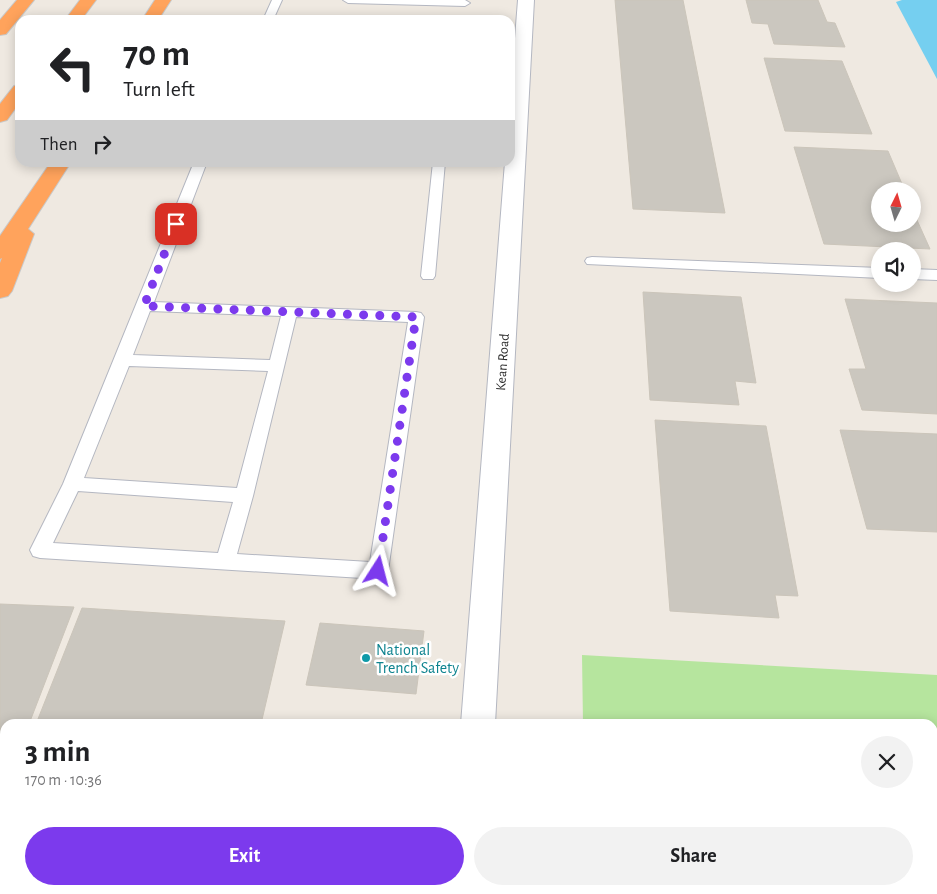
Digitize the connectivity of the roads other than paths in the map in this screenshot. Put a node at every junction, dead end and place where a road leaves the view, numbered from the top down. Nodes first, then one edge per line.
1 (26, 0) edge
2 (88, 0) edge
3 (163, 0) edge
4 (277, 0) edge
5 (348, 0) edge
6 (526, 0) edge
7 (464, 5) edge
8 (77, 15) edge
9 (153, 15) edge
10 (270, 15) edge
11 (0, 30) edge
12 (515, 84) edge
13 (15, 96) edge
14 (0, 116) edge
15 (57, 167) edge
16 (199, 167) edge
17 (439, 167) edge
18 (510, 167) edge
19 (34, 204) junction
20 (0, 252) edge
21 (592, 261) dead end
22 (871, 273) edge
23 (921, 274) edge
24 (937, 275) edge
25 (428, 276) dead end
26 (0, 290) edge
27 (144, 306) junction
28 (290, 312) junction
29 (123, 360) junction
30 (277, 366) junction
31 (72, 484) junction
32 (244, 496) junction
33 (224, 561) junction
34 (478, 719) edge

1 - 11 highway
2 - 8 highway
3 - 9 highway
4 - 10 lane
5 - 7 lane
6 - 12 street, Kean Road
13 - 14 highway
15 - 19 highway
16 - 27 lane
17 - 25 lane
18 - 34 street, Kean Road
19 - 20 highway
19 - 26 highway
21 - 22 lane
23 - 24 lane
27 - 28 lane
27 - 29 lane
28 - 30 lane
28 - 33 lane
29 - 30 lane
29 - 31 lane
30 - 32 lane
31 - 32 lane
31 - 33 lane
32 - 33 lane

